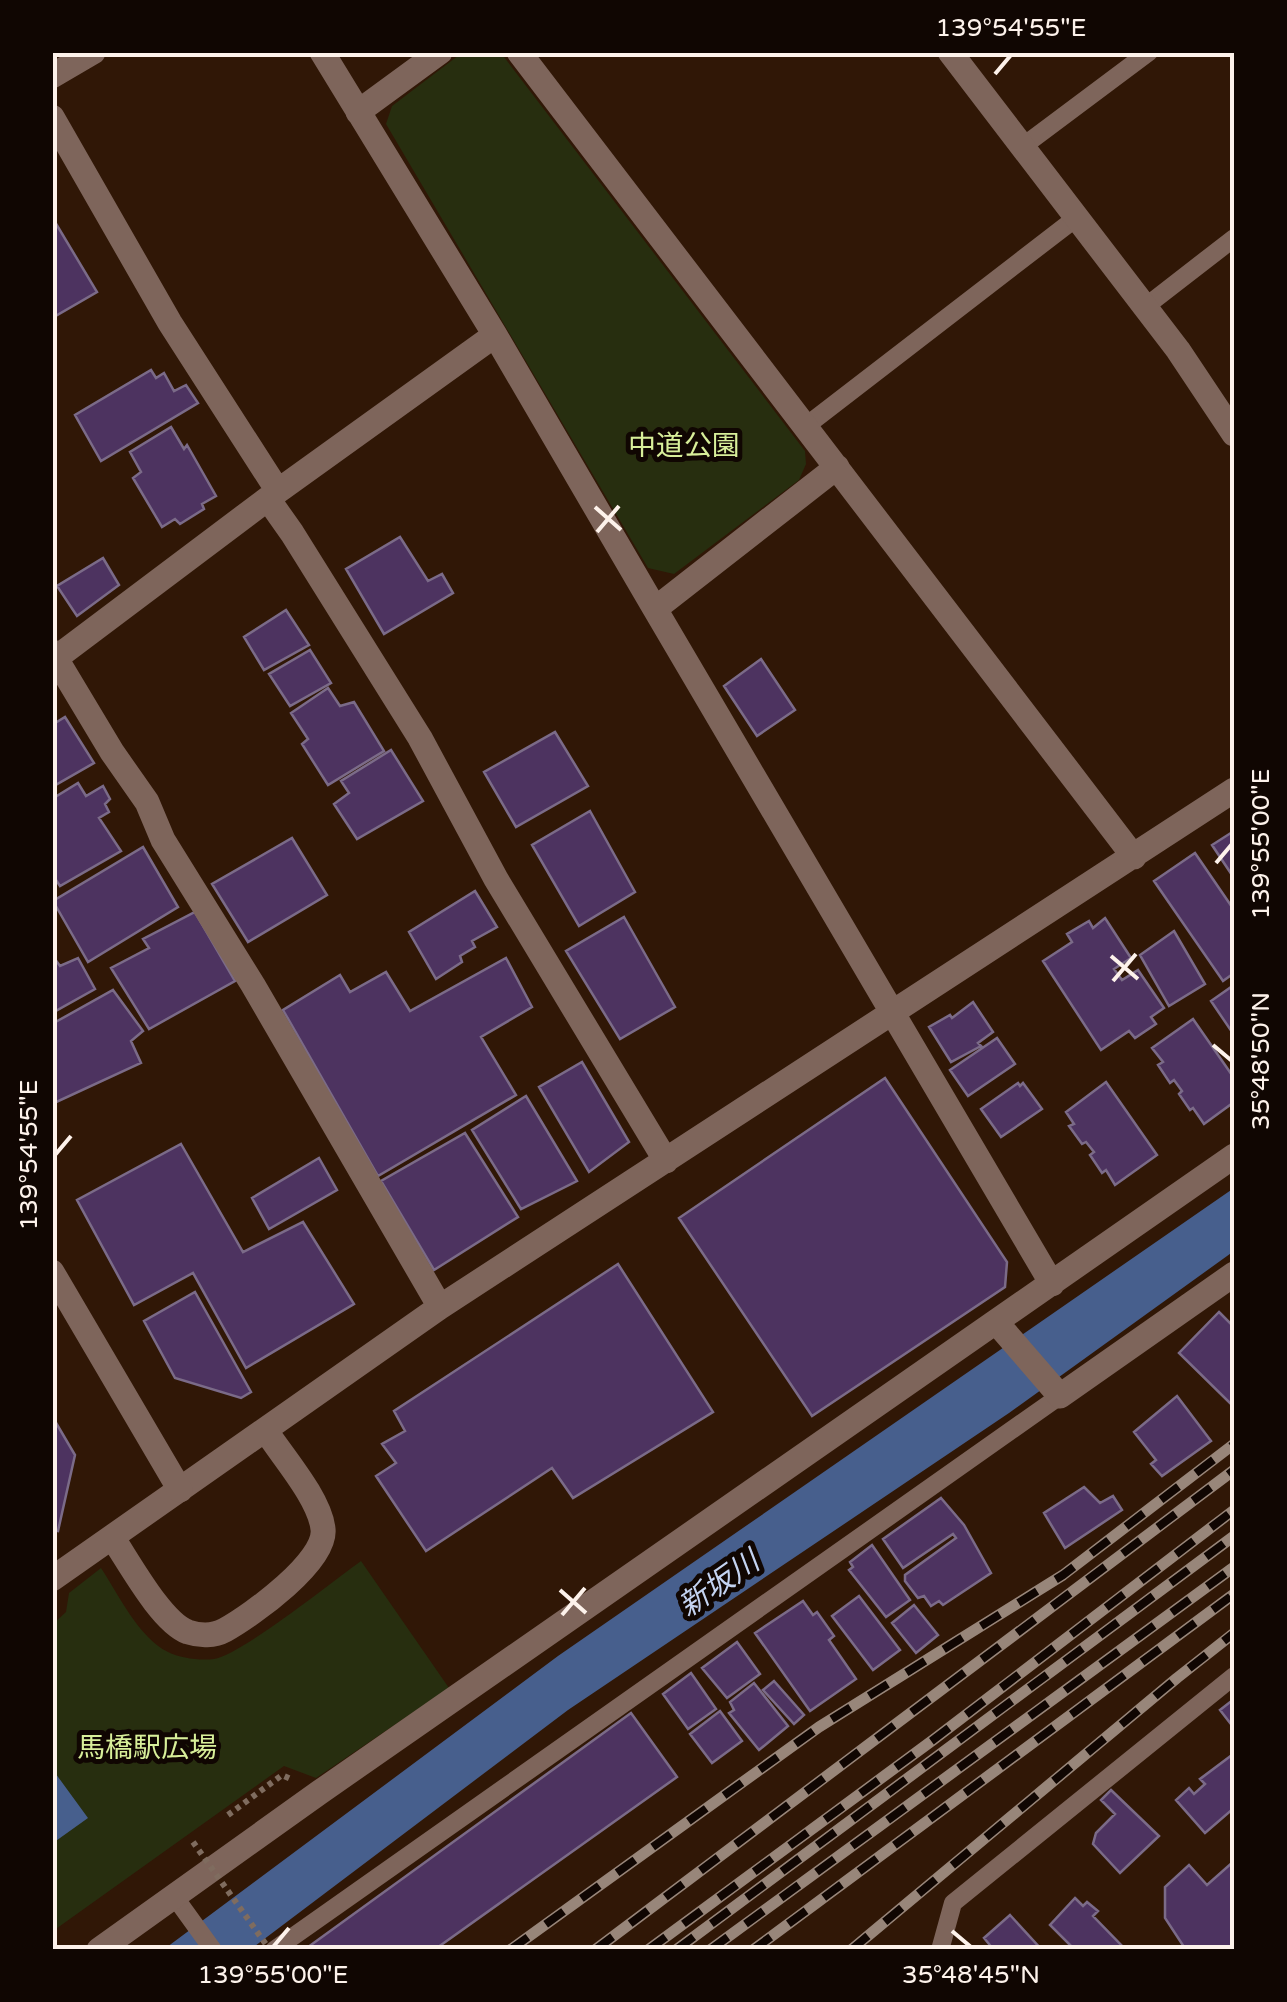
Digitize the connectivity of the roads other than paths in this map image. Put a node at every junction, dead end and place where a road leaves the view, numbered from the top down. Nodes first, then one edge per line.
1 (93, 52) edge
2 (322, 52) edge
3 (440, 52) edge
4 (520, 52) edge
5 (950, 52) edge
6 (1149, 52) edge
7 (52, 76) edge
8 (358, 112) junction
9 (52, 117) edge
10 (1022, 147) junction
11 (1076, 218) junction
12 (1234, 238) edge
13 (1145, 307) junction
14 (495, 334) junction
15 (806, 426) junction
16 (1234, 434) edge
17 (837, 468) junction
18 (273, 495) junction
19 (655, 610) junction
20 (54, 657) edge
21 (1234, 790) edge
22 (1134, 857) junction
23 (890, 1013) junction
24 (1234, 1156) edge
25 (666, 1161) junction
26 (52, 1272) edge
27 (1234, 1274) edge
28 (1052, 1284) junction
29 (440, 1307) junction
30 (996, 1323) junction
31 (1060, 1396) junction
32 (266, 1431) junction
33 (180, 1490) junction
34 (112, 1537) junction
35 (52, 1579) edge
36 (1234, 1676) edge
37 (174, 1896) junction
38 (99, 1950) edge
39 (213, 1950) edge
40 (272, 1950) edge
41 (940, 1950) edge

1 - 7 street
2 - 8 street
3 - 8 street
4 - 15 street
5 - 10 street
6 - 10 lane
8 - 14 street
9 - 18 street
10 - 11 street
11 - 13 street
11 - 15 lane
12 - 13 lane
13 - 16 street
14 - 18 street
14 - 19 street
15 - 17 street
17 - 19 street
17 - 22 street
18 - 20 street
18 - 25 street
19 - 23 street
20 - 29 street
21 - 22 street
22 - 23 street
23 - 25 street
23 - 28 street
24 - 28 street
25 - 29 street
26 - 33 street
27 - 31 street
28 - 30 street
29 - 32 street
30 - 31 street
30 - 37 street
31 - 40 lane
32 - 33 street
32 - 34 street
33 - 34 street
34 - 35 street
36 - 41 lane
37 - 38 street
37 - 39 lane

